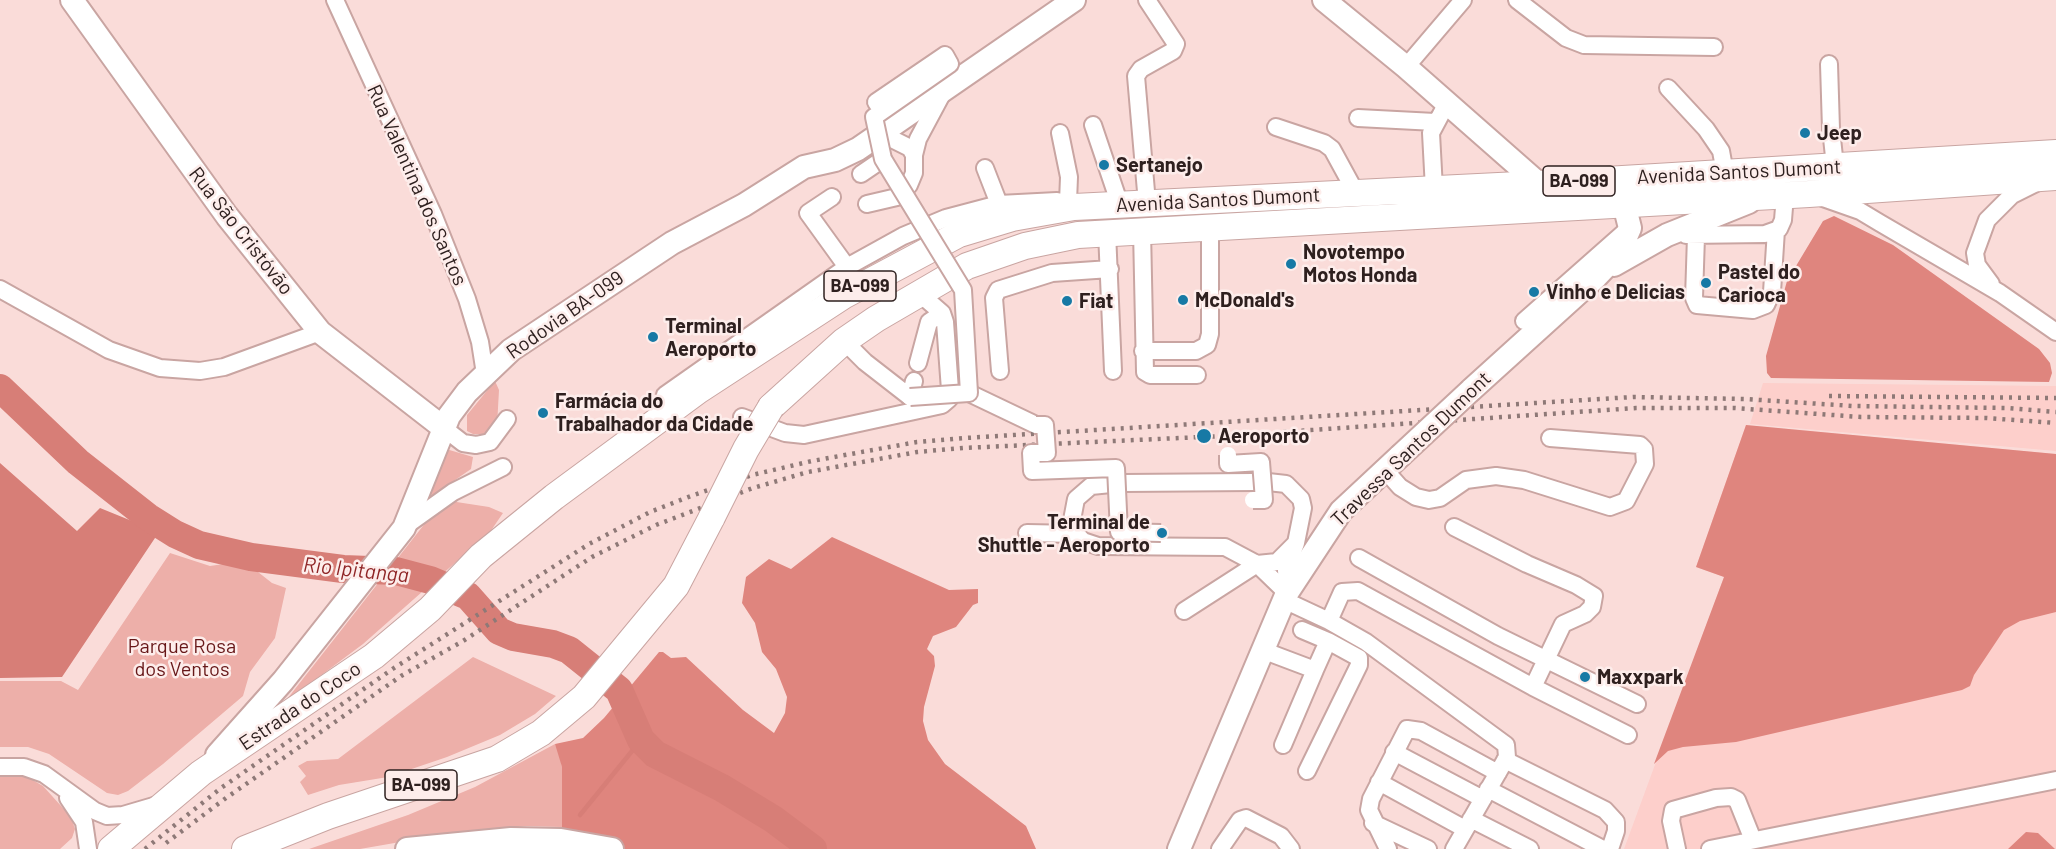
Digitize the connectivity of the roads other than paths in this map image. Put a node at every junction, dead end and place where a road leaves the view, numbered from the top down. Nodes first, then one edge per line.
1 (72, 0) edge
2 (335, 0) edge
3 (1074, 0) edge
4 (1147, 0) edge
5 (1324, 0) edge
6 (1463, 0) edge
7 (1517, 0) edge
8 (1714, 46) dead end
9 (1829, 64) dead end
10 (1406, 67) junction
11 (944, 76) junction
12 (1668, 88) dead end
13 (1447, 103) junction
14 (1358, 118) dead end
15 (1435, 122) junction
16 (1093, 124) dead end
17 (1276, 127) dead end
18 (1059, 133) dead end
19 (876, 150) junction
20 (2056, 153) edge
21 (914, 155) junction
22 (1835, 166) junction
23 (985, 168) dead end
24 (1725, 173) junction
25 (861, 174) dead end
26 (2056, 177) edge
27 (1539, 184) junction
28 (1434, 189) junction
29 (1356, 193) junction
30 (1787, 195) junction
31 (831, 197) dead end
32 (1068, 202) junction
33 (1148, 203) junction
34 (867, 204) dead end
35 (999, 204) junction
36 (1108, 206) junction
37 (1627, 214) junction
38 (1210, 227) junction
39 (1142, 230) junction
40 (1776, 230) junction
41 (1107, 232) junction
42 (1667, 235) junction
43 (1696, 236) junction
44 (847, 267) junction
45 (1110, 269) junction
46 (1597, 276) junction
47 (0, 289) edge
48 (920, 293) junction
49 (2000, 293) junction
50 (942, 313) junction
51 (1524, 321) dead end
52 (320, 332) junction
53 (2056, 332) edge
54 (844, 340) junction
55 (1143, 351) junction
56 (918, 363) dead end
57 (1000, 371) dead end
58 (1113, 371) dead end
59 (485, 374) junction
60 (1197, 375) dead end
61 (969, 393) junction
62 (665, 395) dead end
63 (742, 417) dead end
64 (507, 418) dead end
65 (445, 429) junction
66 (1550, 438) dead end
67 (1228, 455) dead end
68 (1392, 463) junction
69 (503, 467) dead end
70 (1253, 500) dead end
71 (1454, 527) dead end
72 (1027, 533) dead end
73 (1161, 533) dead end
74 (1076, 534) junction
75 (397, 535) junction
76 (1296, 543) junction
77 (481, 556) joint
78 (1359, 558) dead end
79 (1257, 564) junction
80 (1288, 593) junction
81 (1184, 611) dead end
82 (1329, 621) junction
83 (1302, 630) dead end
84 (1328, 641) junction
85 (1262, 650) junction
86 (1545, 661) junction
87 (1315, 670) junction
88 (1533, 687) junction
89 (1637, 704) dead end
90 (1628, 735) dead end
91 (1283, 745) dead end
92 (1394, 752) junction
93 (1502, 766) junction
94 (0, 767) edge
95 (1307, 771) dead end
96 (201, 773) junction
97 (2056, 780) edge
98 (1379, 783) junction
99 (59, 785) junction
100 (1485, 794) junction
101 (167, 803) junction
102 (1373, 822) junction
103 (1468, 824) junction
104 (1753, 840) junction
105 (88, 849) edge
106 (111, 849) edge
107 (245, 849) edge
108 (407, 849) edge
109 (612, 849) edge
110 (1179, 849) edge
111 (1220, 849) edge
112 (1291, 849) edge
113 (1388, 849) edge
114 (1428, 849) edge
115 (1454, 849) edge
116 (1530, 849) edge
117 (1603, 849) edge
118 (1610, 849) edge
119 (1677, 849) edge
120 (1710, 849) edge

1 - 52 main road, Rua São Cristóvão
2 - 59 street, Rua Valentina dos Santos
3 - 11 main road, Rodovia BA-099
4 - 33 street
5 - 10 main road
6 - 10 street
7 - 8 street
9 - 22 street
10 - 13 main road
11 - 19 main road, Rodovia BA-099
11 - 21 street
12 - 24 street
13 - 15 street
13 - 27 main road
14 - 15 street
15 - 28 street
16 - 36 street
17 - 29 street
18 - 32 street
19 - 21 street
19 - 25 street
19 - 59 main road, Rodovia BA-099
19 - 61 street, bridge
20 - 22 highway, Avenida Santos Dumont / BA-099
21 - 34 street
22 - 24 highway, Avenida Santos Dumont / BA-099
23 - 35 street
24 - 27 highway, Avenida Santos Dumont / BA-099
26 - 30 highway, Avenida Santos Dumont / BA-099
26 - 49 street
27 - 28 highway, Avenida Santos Dumont / BA-099
28 - 29 highway, Avenida Santos Dumont / BA-099
29 - 33 highway, Avenida Santos Dumont / BA-099
30 - 37 highway, Avenida Santos Dumont / BA-099
30 - 40 street
30 - 42 main road, Travessa Santos Dumont
30 - 49 street
31 - 44 street
32 - 35 street
32 - 36 street
33 - 36 highway, Avenida Santos Dumont / BA-099
35 - 44 street
36 - 77 highway, Avenida Santos Dumont / BA-099
37 - 38 highway, Avenida Santos Dumont / BA-099
37 - 42 main road
37 - 46 main road, Travessa Santos Dumont
37 - 51 street
38 - 39 highway, Avenida Santos Dumont / BA-099
38 - 55 street
39 - 41 highway, Avenida Santos Dumont / BA-099
39 - 55 street
40 - 43 street
40 - 43 street
41 - 45 street
41 - 48 highway, Avenida Santos Dumont / BA-099
42 - 43 street
42 - 46 main road, Travessa Santos Dumont
44 - 62 street
45 - 57 street
45 - 58 street
46 - 68 main road, Travessa Santos Dumont, bridge
47 - 52 street
48 - 50 street
48 - 54 highway, Avenida Santos Dumont / BA-099
49 - 53 street
50 - 56 street
50 - 63 street
52 - 65 main road, Rua São Cristóvão
54 - 61 street, bridge
54 - 107 highway, Avenida Santos Dumont / BA-099, bridge
55 - 60 street
59 - 65 main road, Rodovia BA-099
61 - 73 street, bridge
64 - 65 street
65 - 75 main road, Rodovia BA-099
66 - 68 street
67 - 70 street, bridge
68 - 80 main road, Travessa Santos Dumont
69 - 75 street
71 - 86 street
72 - 74 street
74 - 76 street
74 - 79 street
75 - 96 main road, Rodovia BA-099
76 - 79 street
76 - 80 street
77 - 96 highway, Estrada do Coco / BA-099
78 - 86 street
79 - 80 street
79 - 81 street
80 - 82 street
80 - 85 main road, Travessa Santos Dumont
82 - 88 street
82 - 93 street
83 - 84 street
84 - 87 street
84 - 95 street
85 - 87 street
85 - 110 main road, Travessa Santos Dumont
86 - 88 street
86 - 89 street
87 - 91 street
88 - 90 street
92 - 93 street
92 - 98 street
92 - 100 street
93 - 100 street
93 - 118 street
94 - 99 street
96 - 101 highway, Estrada do Coco / BA-099
97 - 104 street
98 - 102 street
98 - 103 street
99 - 101 street
99 - 105 street
100 - 103 street
100 - 117 street
101 - 106 highway, Estrada do Coco / BA-099
102 - 113 street
102 - 114 street
103 - 115 street
103 - 116 street
104 - 119 street
104 - 120 street
108 - 109 main road
111 - 112 street

